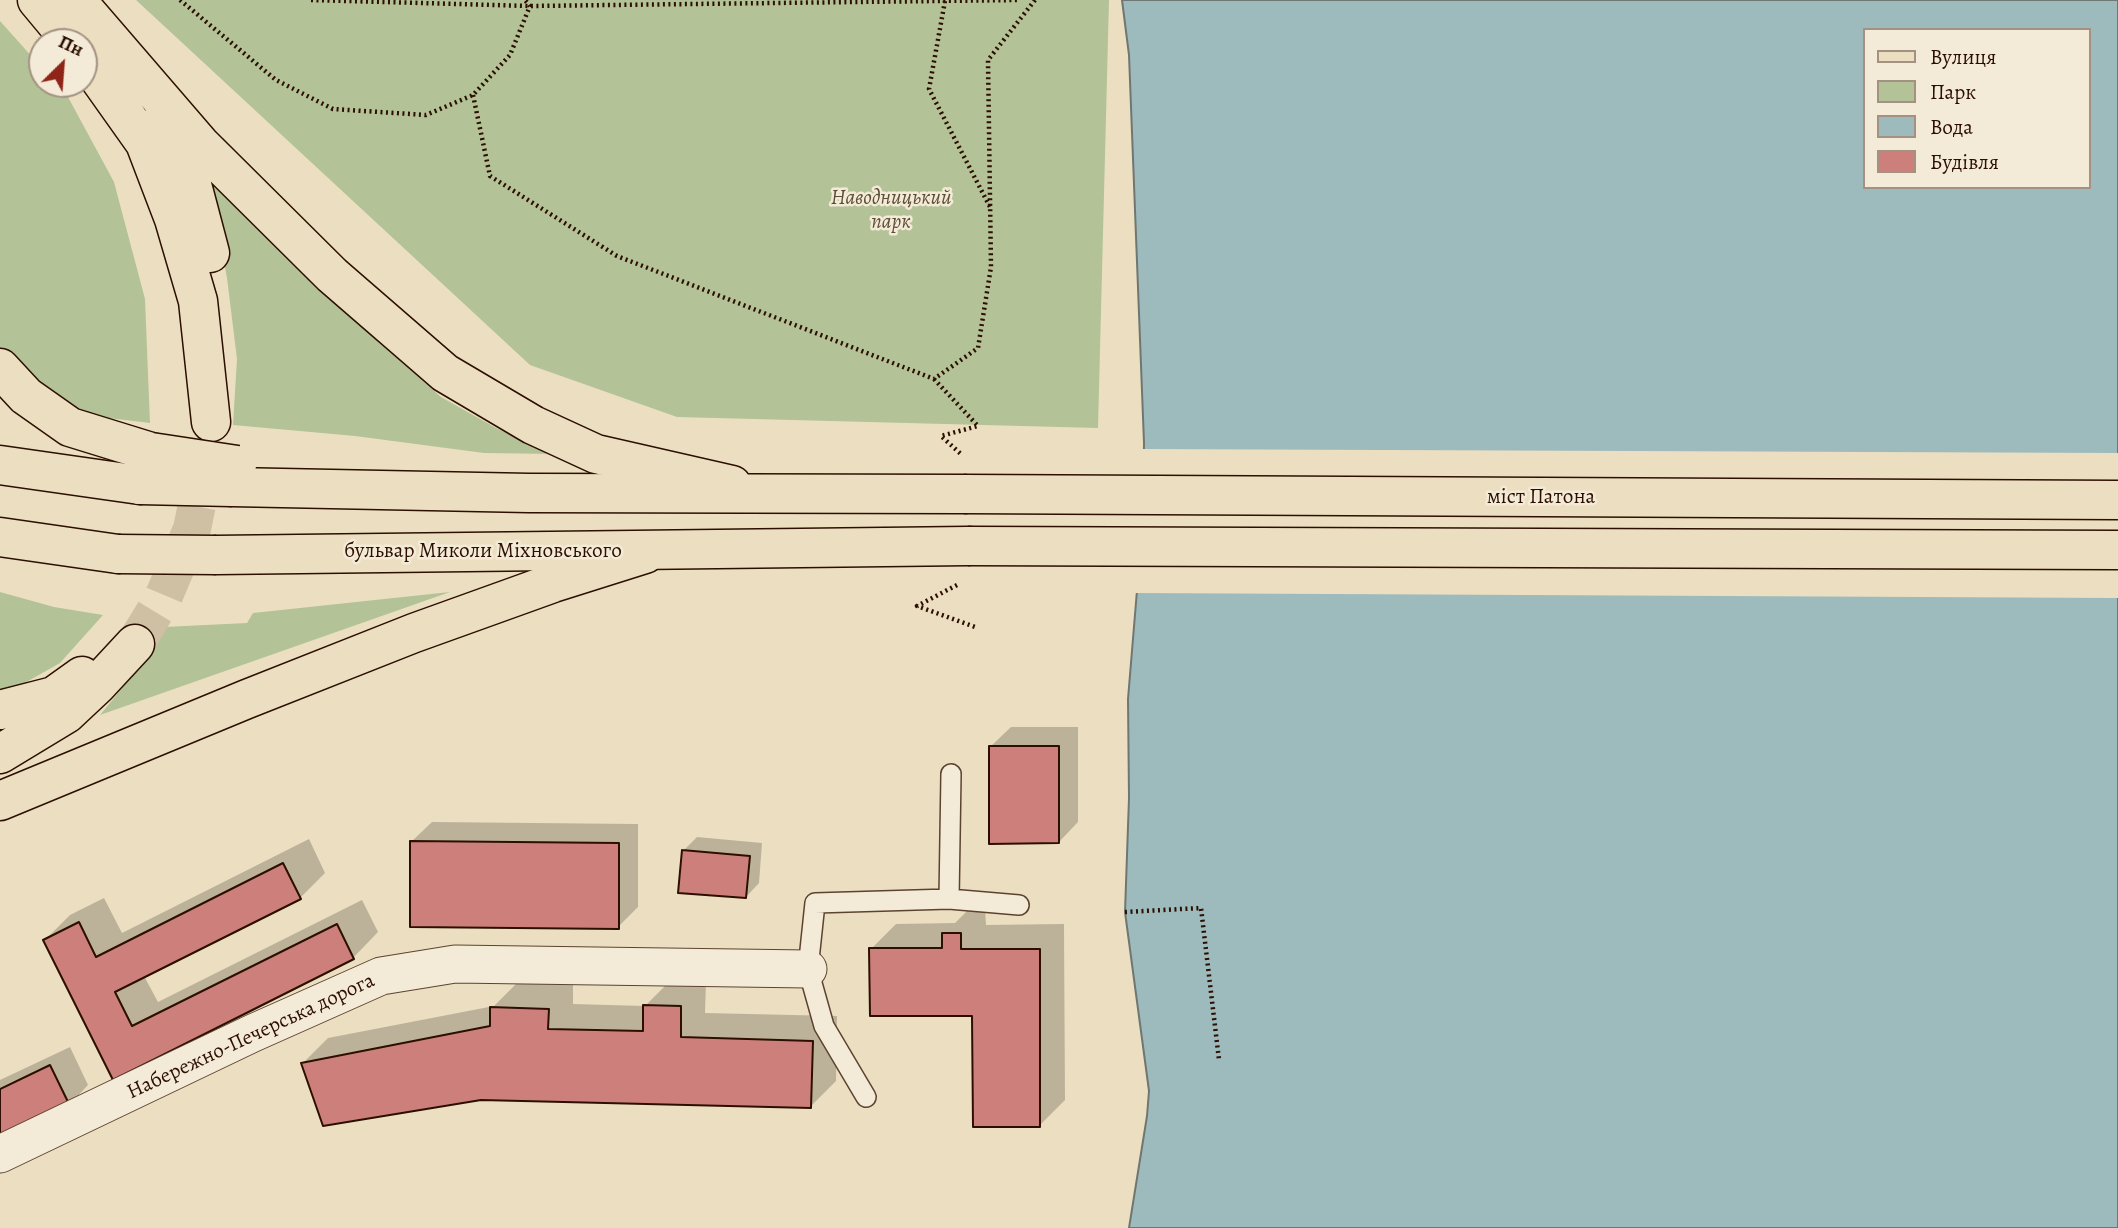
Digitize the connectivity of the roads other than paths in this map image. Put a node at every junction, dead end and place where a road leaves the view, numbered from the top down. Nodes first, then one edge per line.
1 (37, 0) edge
2 (76, 0) edge
3 (60, 28) edge
4 (98, 77) edge
5 (141, 77) junction
6 (0, 368) edge
7 (0, 465) edge
8 (146, 468) junction
9 (775, 495) junction
10 (2118, 500) edge
11 (0, 537) edge
12 (2118, 550) edge
13 (653, 551) junction
14 (0, 710) edge
15 (0, 754) edge
16 (951, 774) dead end
17 (0, 801) edge
18 (949, 899) junction
19 (1019, 905) dead end
20 (808, 969) junction
21 (866, 1097) dead end
22 (0, 1154) edge

1 - 3 main road
2 - 5 main road
4 - 5 main road
5 - 9 main road
6 - 8 main road
7 - 8 main road
8 - 9 main road, bridge
9 - 10 main road, міст Патона, bridge
11 - 13 main road, бульвар Миколи Міхновського, bridge
12 - 13 main road, бульвар Миколи Міхновського, bridge
13 - 17 main road
14 - 15 main road
16 - 18 lane
18 - 19 lane
18 - 20 lane
20 - 21 lane
20 - 22 street, Набережно-Печерська дорога

